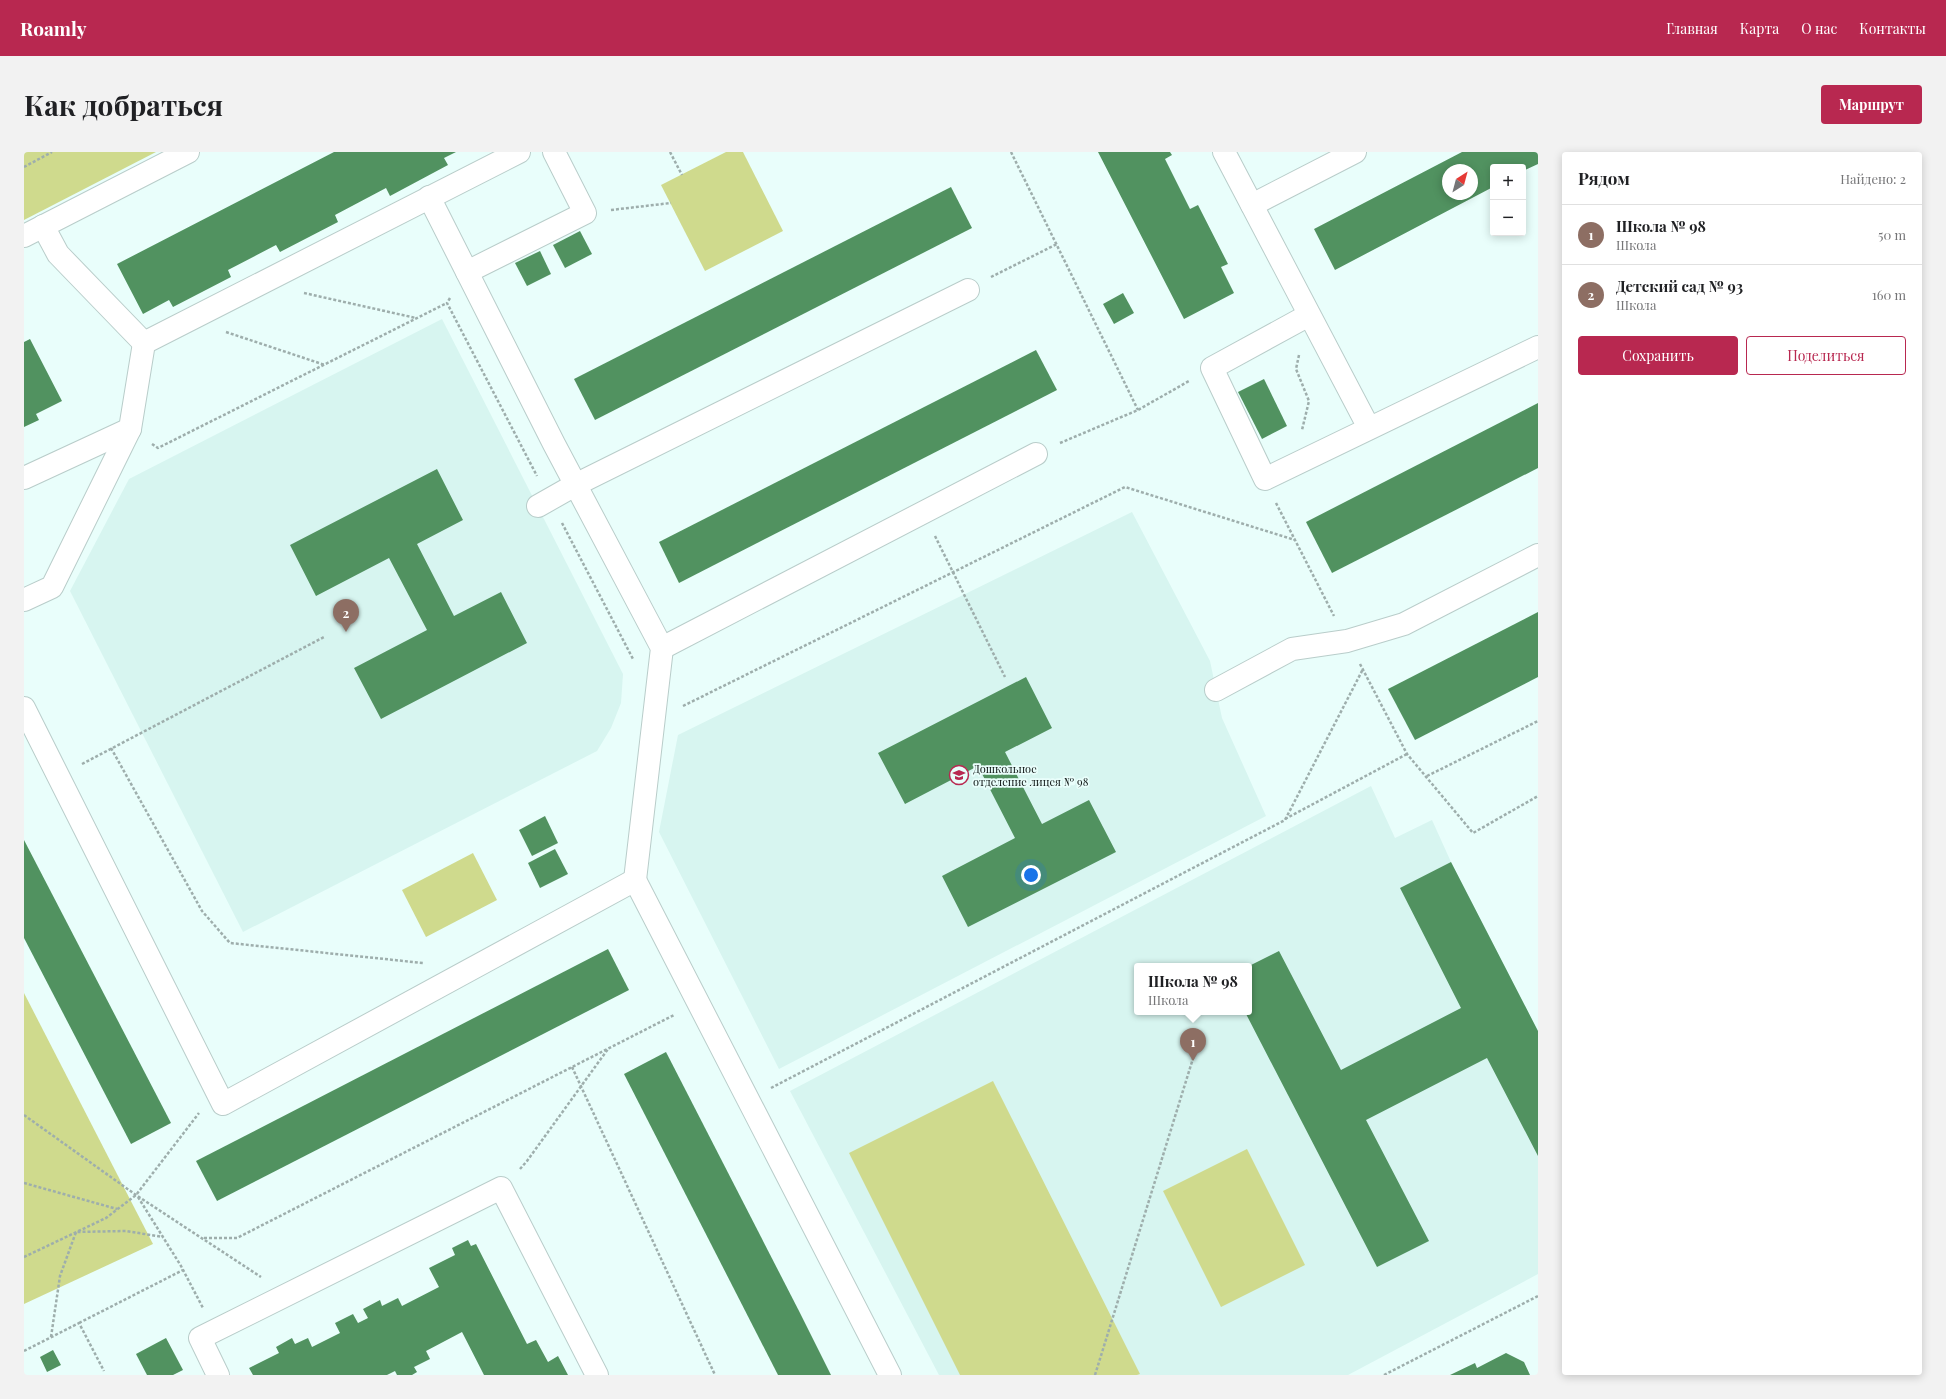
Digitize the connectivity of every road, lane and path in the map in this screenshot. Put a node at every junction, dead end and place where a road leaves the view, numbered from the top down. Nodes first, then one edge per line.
1 (52, 152) edge
2 (188, 152) edge
3 (519, 152) edge
4 (554, 152) edge
5 (670, 152) edge
6 (1011, 152) edge
7 (1224, 152) edge
8 (1355, 152) edge
9 (24, 166) edge
10 (682, 175) dead end
11 (429, 197) junction
12 (671, 203) dead end
13 (1252, 205) junction
14 (585, 214) junction
15 (43, 226) junction
16 (24, 236) edge
17 (1057, 244) junction
18 (467, 272) junction
19 (260, 283) junction
20 (968, 290) joint
21 (447, 303) dead end
22 (1309, 315) junction
23 (417, 318) junction
24 (190, 319) junction
25 (144, 343) junction
26 (1538, 347) edge
27 (325, 365) junction
28 (1212, 368) junction
29 (1138, 410) junction
30 (1369, 428) junction
31 (130, 429) junction
32 (1301, 434) dead end
33 (1036, 454) joint
34 (24, 478) edge
35 (575, 485) junction
36 (538, 506) dead end
37 (923, 512) junction
38 (1295, 540) dead end
39 (1538, 555) edge
40 (953, 572) junction
41 (24, 600) edge
42 (324, 637) dead end
43 (662, 648) junction
44 (1363, 669) dead end
45 (1005, 677) dead end
46 (1216, 690) dead end
47 (24, 708) edge
48 (678, 712) dead end
49 (1538, 721) edge
50 (111, 748) junction
51 (1407, 754) dead end
52 (58, 776) junction
53 (1427, 776) dead end
54 (1538, 796) edge
55 (1284, 820) junction
56 (1473, 833) dead end
57 (635, 880) junction
58 (426, 963) dead end
59 (698, 1002) junction
60 (1199, 1039) dead end
61 (609, 1048) junction
62 (572, 1068) junction
63 (581, 1087) junction
64 (216, 1090) junction
65 (749, 1100) junction
66 (24, 1115) edge
67 (24, 1183) edge
68 (501, 1188) junction
69 (136, 1194) junction
70 (117, 1209) junction
71 (76, 1232) junction
72 (162, 1237) junction
73 (204, 1238) junction
74 (24, 1257) edge
75 (183, 1270) junction
76 (287, 1294) junction
77 (1538, 1296) edge
78 (79, 1323) junction
79 (51, 1337) junction
80 (200, 1338) junction
81 (24, 1351) edge
82 (104, 1371) dead end
83 (218, 1375) edge
84 (598, 1375) edge
85 (715, 1375) edge
86 (890, 1375) edge
87 (1096, 1375) edge
88 (1384, 1375) edge

1 - 9 path
2 - 15 street
3 - 11 street
4 - 14 street
5 - 10 path
6 - 17 path
7 - 13 street
8 - 13 street
11 - 18 street
11 - 19 street
12 - 14 path
13 - 22 street
14 - 18 street
15 - 16 street
15 - 25 street
17 - 20 path
17 - 29 path
18 - 35 street
19 - 23 path
19 - 24 street
20 - 35 street
21 - 23 path
22 - 28 street
22 - 30 street
22 - 32 path
23 - 27 path
24 - 25 street
24 - 27 path
25 - 31 street
26 - 30 street
27 - 31 path
28 - 29 path
28 - 30 street
29 - 33 path
31 - 34 street
31 - 41 street
33 - 37 street
35 - 36 street
35 - 43 street
37 - 40 path
37 - 43 street
38 - 40 path
39 - 46 street
40 - 45 path
40 - 48 path
42 - 50 path
43 - 57 street
44 - 55 path
47 - 52 street
49 - 53 path
50 - 52 path
50 - 58 path
51 - 55 path
52 - 64 street
54 - 56 path
55 - 65 path
57 - 59 street
57 - 64 street
59 - 61 path
59 - 65 street
60 - 87 path
61 - 62 path
61 - 63 path
62 - 63 path
62 - 73 path
63 - 68 path
63 - 85 path
64 - 69 path
65 - 86 street
66 - 69 path
67 - 70 path
68 - 76 street
68 - 84 street
69 - 70 path
69 - 72 path
69 - 73 path
70 - 71 path
71 - 72 path
71 - 74 path
71 - 79 path
72 - 75 path
73 - 76 path
75 - 78 path
75 - 80 path
76 - 80 street
77 - 88 path
78 - 79 path
78 - 82 path
79 - 81 path
80 - 83 street

